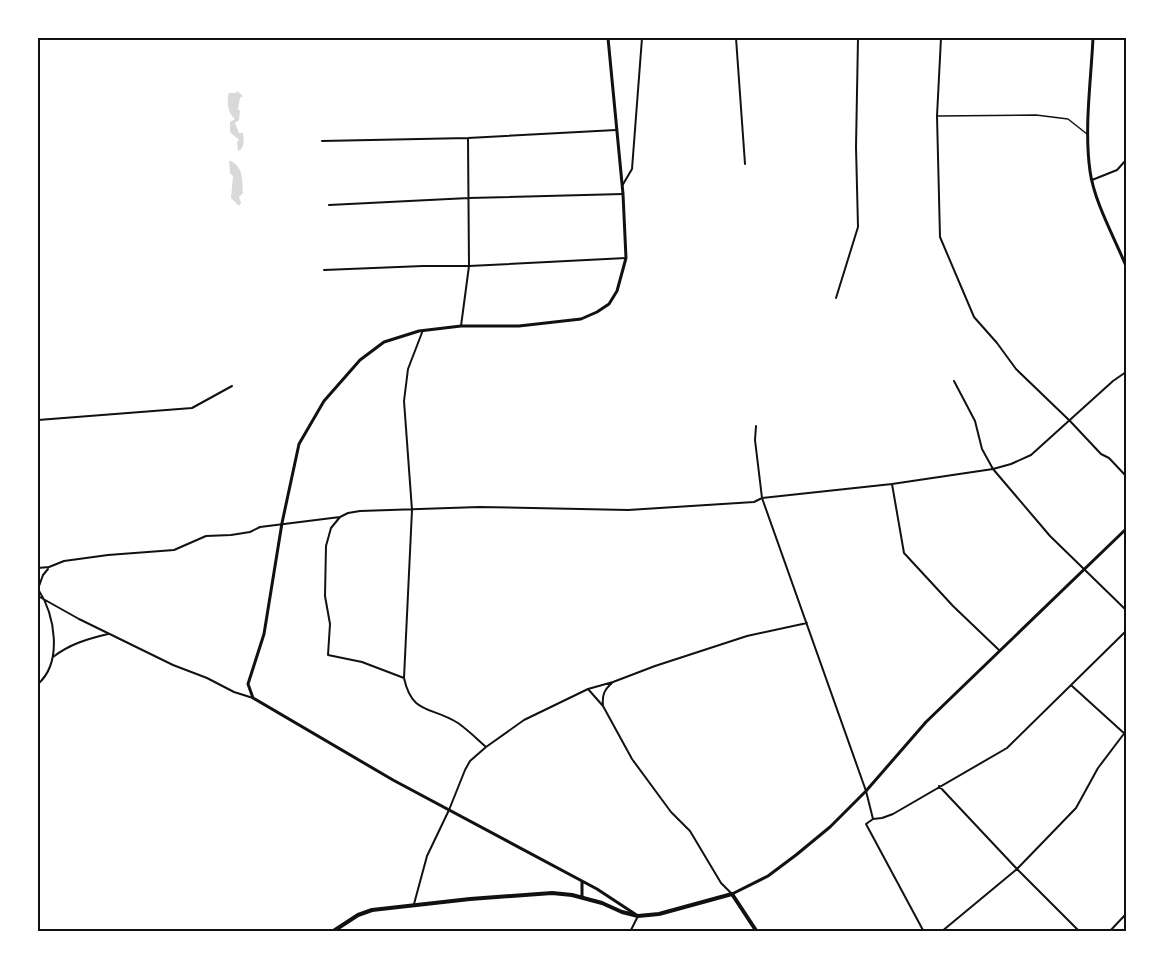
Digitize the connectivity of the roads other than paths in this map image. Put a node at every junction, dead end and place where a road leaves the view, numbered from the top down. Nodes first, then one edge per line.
1 (608, 38) edge
2 (642, 38) edge
3 (736, 38) edge
4 (858, 38) edge
5 (941, 38) edge
6 (1093, 38) edge
7 (937, 116) junction
8 (617, 130) junction
9 (1088, 134) junction
10 (468, 138) junction
11 (322, 141) dead end
12 (1126, 160) edge
13 (745, 164) dead end
14 (1092, 180) junction
15 (622, 186) junction
16 (623, 194) junction
17 (469, 198) junction
18 (330, 206) dead end
19 (626, 258) junction
20 (469, 266) junction
21 (1126, 266) edge
22 (324, 270) dead end
23 (836, 298) dead end
24 (461, 326) junction
25 (423, 330) junction
26 (1126, 372) edge
27 (954, 381) dead end
28 (232, 387) dead end
29 (38, 420) edge
30 (1070, 420) junction
31 (756, 426) dead end
32 (993, 469) junction
33 (1126, 476) edge
34 (892, 484) junction
35 (762, 498) junction
36 (412, 510) junction
37 (340, 517) junction
38 (282, 523) junction
39 (1126, 528) edge
40 (49, 567) junction
41 (38, 568) edge
42 (1084, 570) junction
43 (38, 596) edge
44 (44, 598) junction
45 (1126, 610) edge
46 (808, 623) junction
47 (1126, 631) edge
48 (110, 634) junction
49 (1000, 652) junction
50 (53, 657) junction
51 (404, 678) junction
52 (613, 682) junction
53 (38, 684) edge
54 (1072, 686) junction
55 (588, 689) junction
56 (253, 698) junction
57 (603, 706) junction
58 (1126, 733) edge
59 (486, 747) junction
60 (939, 786) junction
61 (866, 791) junction
62 (449, 810) junction
63 (873, 819) junction
64 (1017, 869) junction
65 (582, 881) junction
66 (732, 894) junction
67 (582, 898) junction
68 (414, 904) junction
69 (1126, 914) edge
70 (638, 916) junction
71 (332, 932) edge
72 (630, 932) edge
73 (757, 932) edge
74 (924, 932) edge
75 (941, 932) edge
76 (1080, 932) edge
77 (1109, 932) edge

1 - 8 street
2 - 15 street
3 - 13 street
4 - 23 street
5 - 7 street
6 - 9 street
7 - 9 street
7 - 30 street
8 - 10 street
8 - 15 street
9 - 14 street
10 - 11 street
10 - 17 street
12 - 14 street
14 - 21 street
15 - 16 street
16 - 17 street
16 - 19 street
17 - 18 street
17 - 20 street
19 - 20 street
19 - 24 street
20 - 22 street
20 - 24 street
24 - 25 street
25 - 36 street
25 - 38 street
26 - 30 street
27 - 32 street
28 - 29 street
30 - 32 street
30 - 33 street
31 - 35 street
32 - 34 street
32 - 42 street
34 - 35 street
34 - 49 street
35 - 36 street
35 - 46 street
36 - 37 street
36 - 51 street
37 - 38 street
37 - 51 street
38 - 40 street
38 - 56 street
39 - 42 street
40 - 41 street
40 - 44 street
42 - 45 street
42 - 49 street
43 - 44 street
44 - 48 street
44 - 50 street
46 - 52 street
46 - 61 street
47 - 54 street
48 - 50 street
48 - 56 street
49 - 61 street
50 - 53 street
51 - 59 street
52 - 55 street
52 - 57 street
54 - 58 street
54 - 60 street
55 - 57 street
55 - 59 street
56 - 62 street
57 - 66 street
58 - 64 street
59 - 62 street
60 - 63 street
60 - 64 street
61 - 63 street
61 - 66 street
62 - 65 street
62 - 68 street
63 - 74 street
64 - 75 street
64 - 76 street
65 - 67 street
65 - 70 street
66 - 70 main road
66 - 73 main road
67 - 68 main road
67 - 70 main road
68 - 71 main road
69 - 77 street
70 - 72 street

